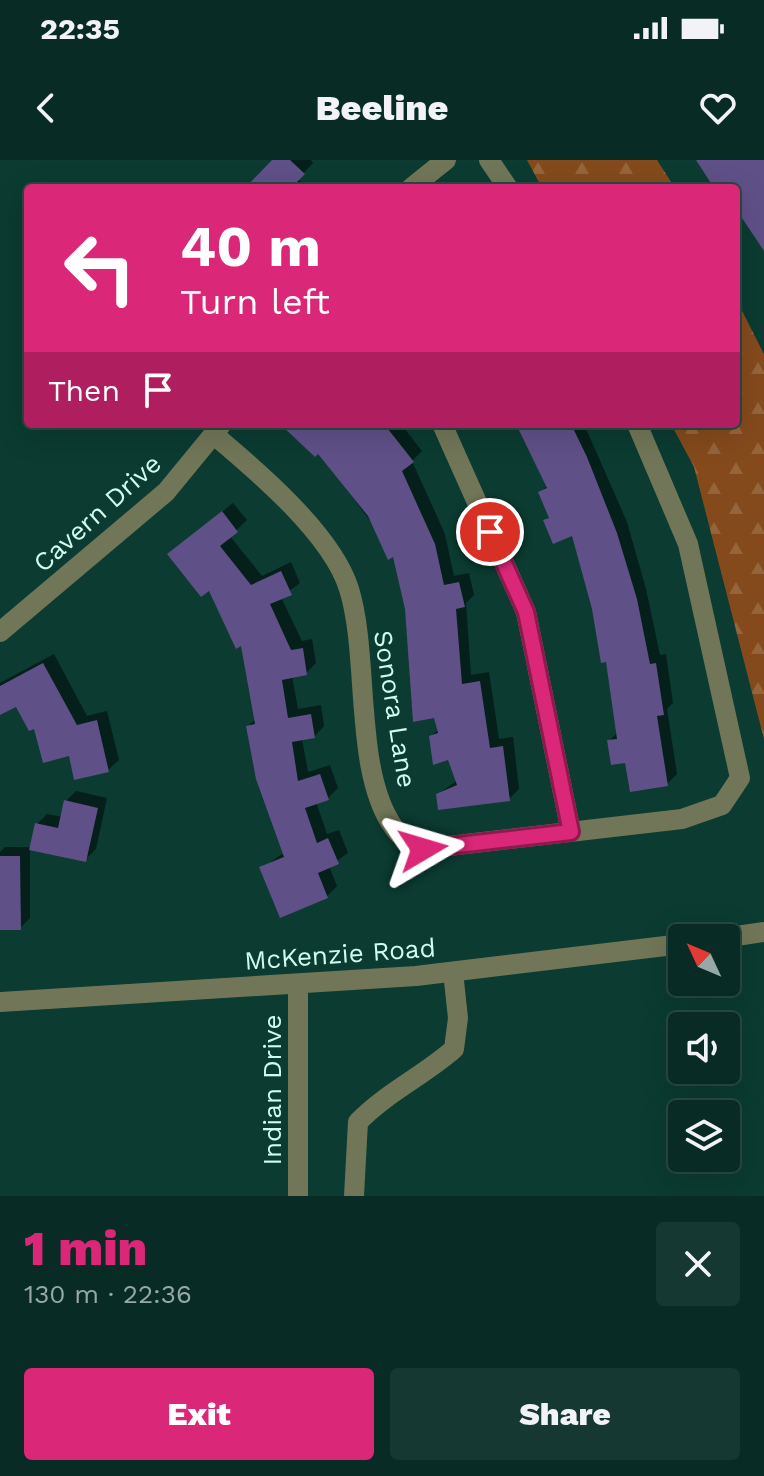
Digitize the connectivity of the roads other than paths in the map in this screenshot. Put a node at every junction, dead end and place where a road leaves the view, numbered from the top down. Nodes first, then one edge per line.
1 (446, 160) edge
2 (489, 160) edge
3 (416, 184) edge
4 (505, 184) edge
5 (444, 428) edge
6 (639, 428) edge
7 (217, 429) edge
8 (0, 632) edge
9 (571, 832) junction
10 (764, 932) edge
11 (740, 936) edge
12 (668, 946) edge
13 (453, 972) junction
14 (298, 984) junction
15 (0, 1002) edge
16 (298, 1196) edge
17 (354, 1196) edge

1 - 3 street
2 - 4 street
5 - 9 street
6 - 9 street, Sonora Lane
7 - 8 street, Cavern Drive
7 - 9 street, Sonora Lane
10 - 11 street
12 - 13 street, McKenzie Road
13 - 14 street, McKenzie Road
13 - 17 street
14 - 15 street, McKenzie Road
14 - 16 street, Indian Drive

